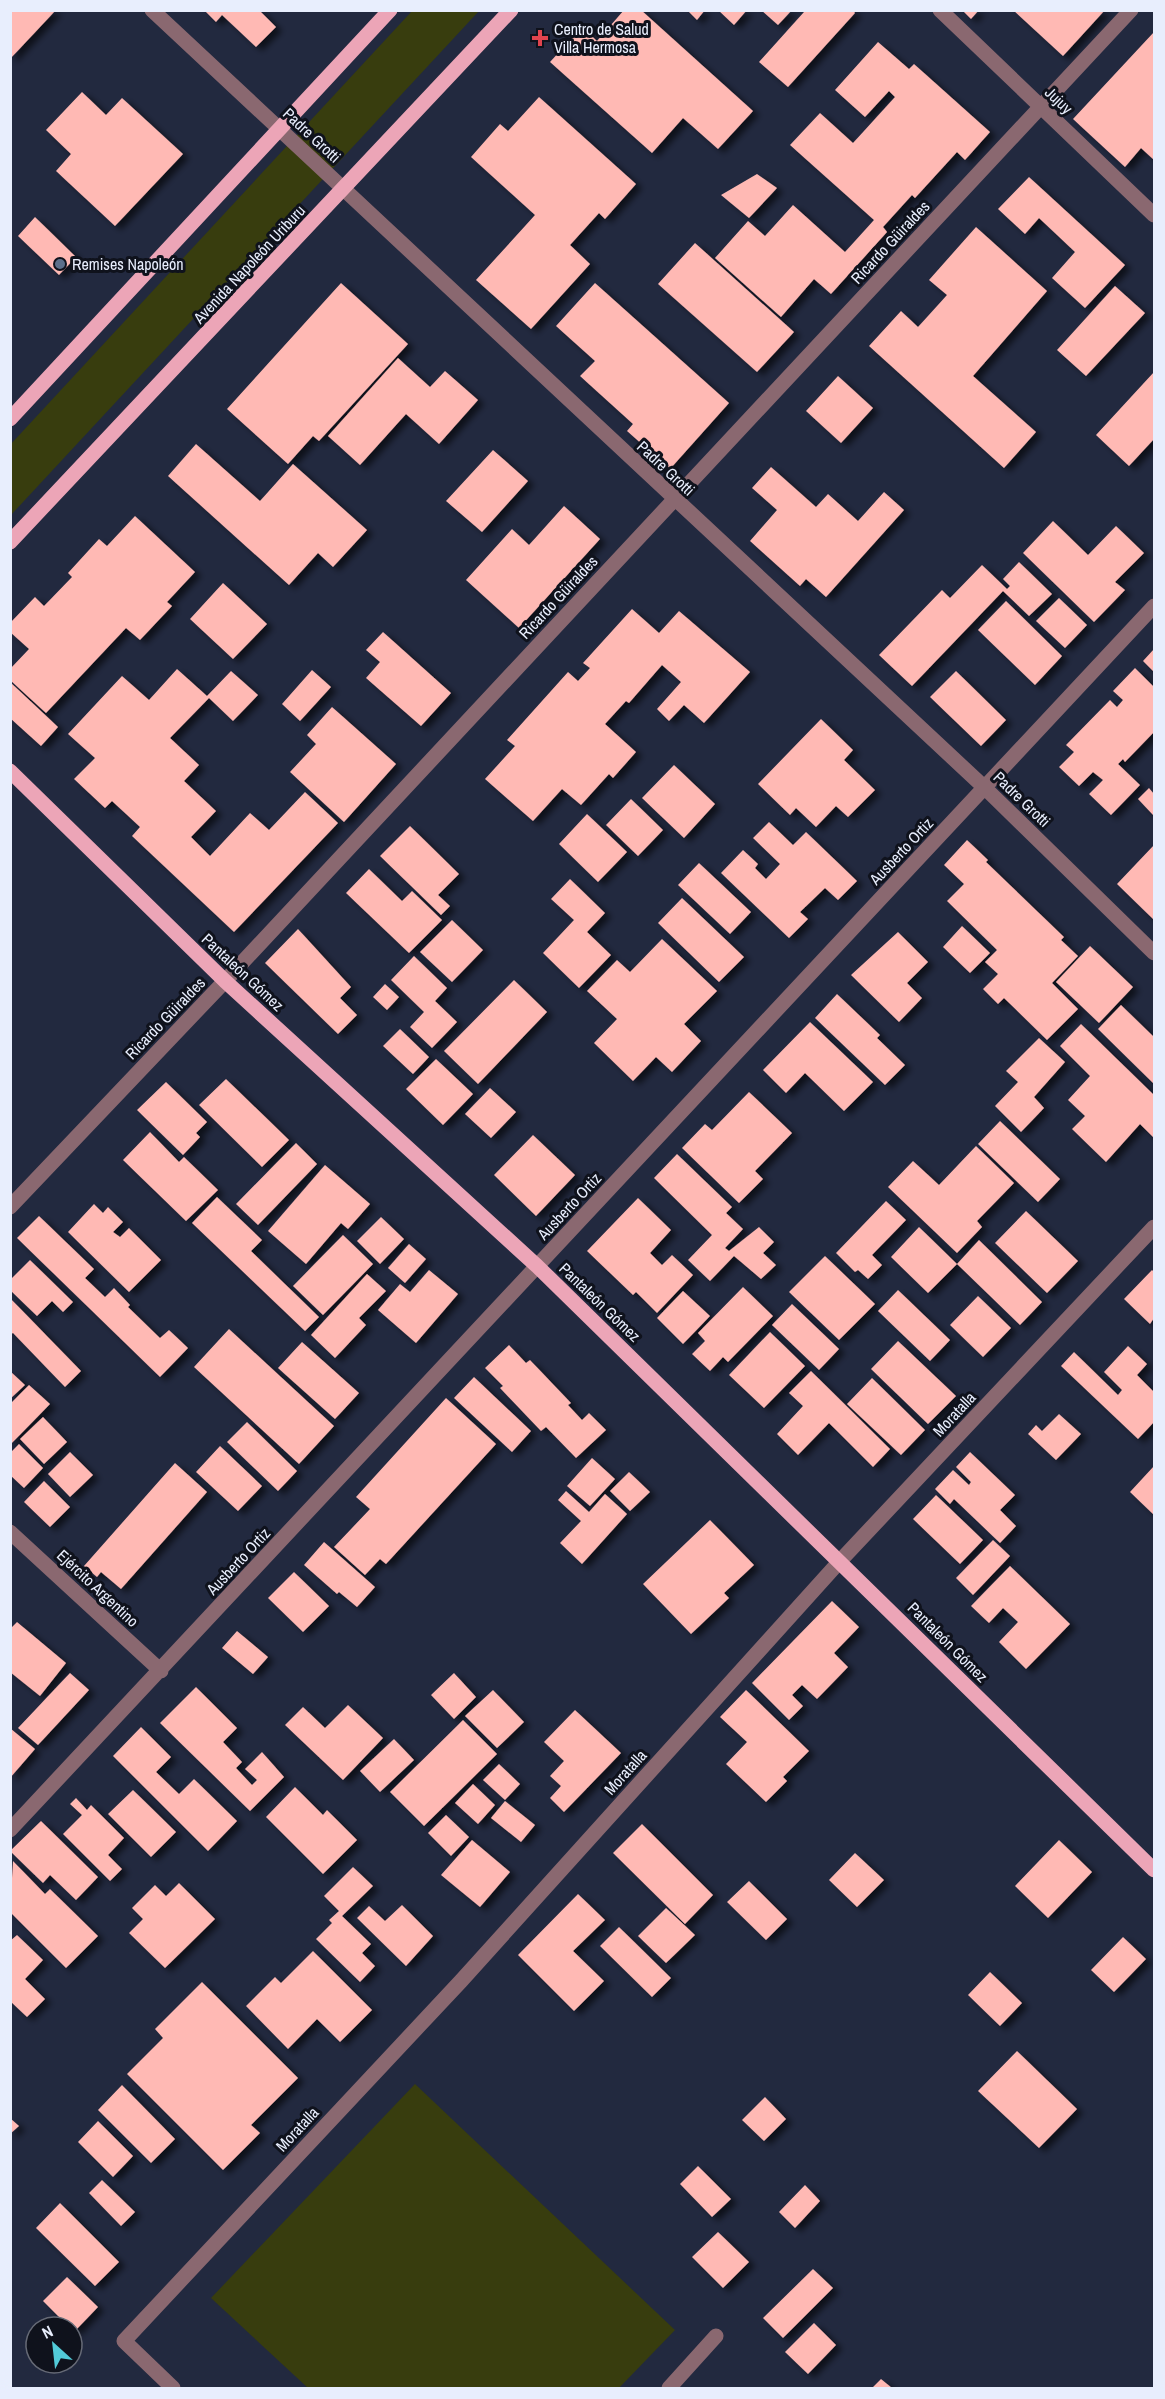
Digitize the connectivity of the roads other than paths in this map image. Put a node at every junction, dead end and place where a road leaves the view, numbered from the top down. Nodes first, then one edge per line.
1 (152, 10) edge
2 (390, 10) edge
3 (511, 10) edge
4 (940, 10) edge
5 (1131, 10) edge
6 (1041, 107) junction
7 (279, 130) junction
8 (344, 190) junction
9 (1155, 215) edge
10 (10, 420) edge
11 (673, 499) junction
12 (10, 542) edge
13 (1155, 606) edge
14 (10, 771) edge
15 (985, 788) junction
16 (1155, 953) edge
17 (225, 981) junction
18 (10, 1207) edge
19 (1155, 1227) edge
20 (537, 1266) junction
21 (10, 1532) edge
22 (840, 1561) junction
23 (161, 1671) junction
24 (10, 1830) edge
25 (1155, 1870) edge
26 (716, 2336) dead end
27 (173, 2388) edge
28 (669, 2388) edge

1 - 7 street, Padre Grotti
2 - 7 main road
3 - 8 main road, Avenida Napoleón Uriburu
4 - 6 street, Jujuy
5 - 6 street, Ricardo Güiraldes
6 - 9 street, Jujuy
6 - 11 street, Ricardo Güiraldes
7 - 8 street, Padre Grotti
7 - 10 main road
8 - 11 street, Padre Grotti
8 - 12 main road, Avenida Napoleón Uriburu
11 - 15 street, Padre Grotti
11 - 17 street, Ricardo Güiraldes
13 - 15 street, Ausberto Ortiz
14 - 17 main road, Pantaleón Gómez
15 - 16 street, Padre Grotti
15 - 20 street, Ausberto Ortiz
17 - 18 street, Ricardo Güiraldes
17 - 20 main road, Pantaleón Gómez
19 - 22 street, Moratalla
20 - 22 main road, Pantaleón Gómez
20 - 23 street, Ausberto Ortiz
21 - 23 street, Ejército Argentino
22 - 25 main road, Pantaleón Gómez
22 - 27 street, Moratalla
23 - 24 street, Ausberto Ortiz
26 - 28 street

